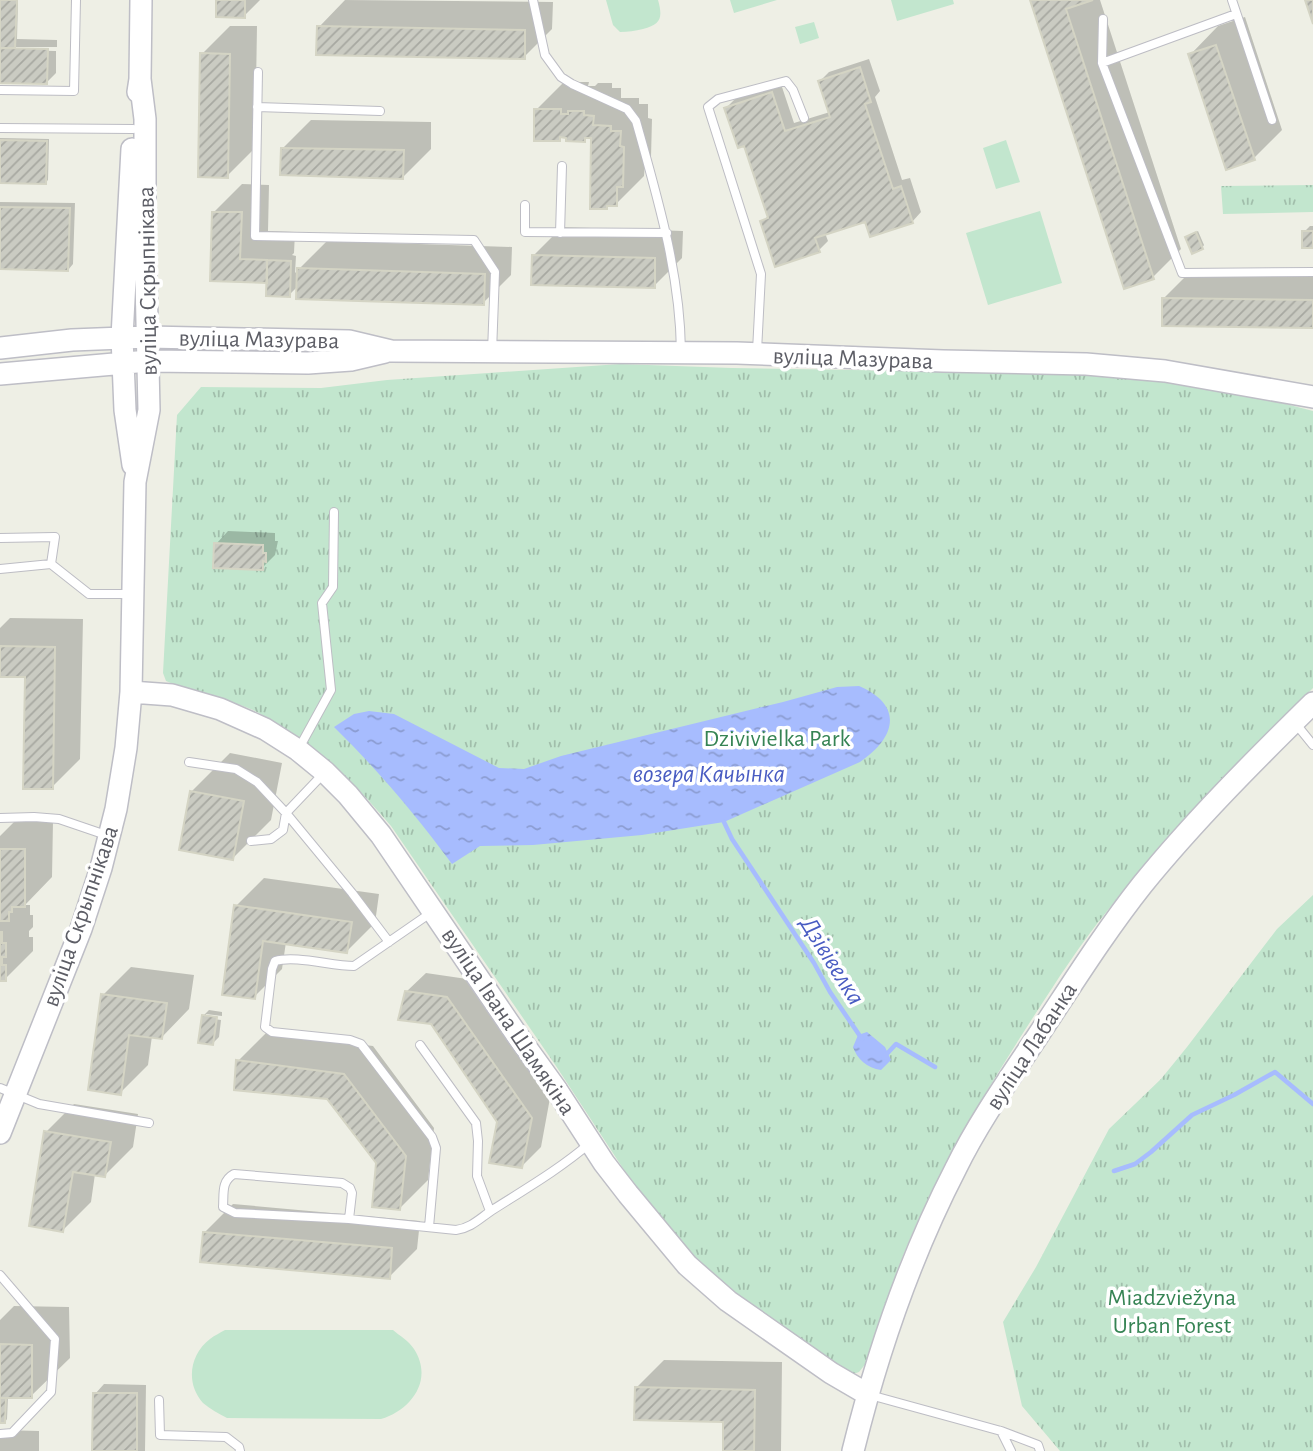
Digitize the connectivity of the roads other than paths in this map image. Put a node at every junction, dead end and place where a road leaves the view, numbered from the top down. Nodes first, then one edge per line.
1 (76, 0) edge
2 (141, 0) edge
3 (533, 0) edge
4 (1232, 0) edge
5 (1236, 14) junction
6 (1103, 19) dead end
7 (1102, 63) junction
8 (258, 72) dead end
9 (140, 79) junction
10 (0, 90) edge
11 (257, 107) junction
12 (380, 111) dead end
13 (804, 118) dead end
14 (1272, 120) dead end
15 (0, 128) edge
16 (132, 128) junction
17 (562, 166) dead end
18 (525, 205) dead end
19 (560, 233) junction
20 (667, 233) junction
21 (1313, 272) edge
22 (122, 337) junction
23 (148, 337) junction
24 (0, 348) edge
25 (391, 351) junction
26 (492, 352) junction
27 (681, 352) junction
28 (757, 354) junction
29 (148, 362) junction
30 (122, 363) junction
31 (0, 374) edge
32 (1313, 397) edge
33 (135, 482) junction
34 (334, 512) dead end
35 (0, 538) edge
36 (51, 564) junction
37 (0, 569) edge
38 (133, 594) junction
39 (131, 692) junction
40 (1313, 703) edge
41 (1294, 722) junction
42 (1313, 745) edge
43 (298, 750) junction
44 (189, 762) dead end
45 (325, 772) junction
46 (286, 813) junction
47 (0, 818) edge
48 (109, 836) junction
49 (251, 841) dead end
50 (434, 910) junction
51 (389, 943) junction
52 (420, 1045) dead end
53 (8, 1091) edge
54 (149, 1123) dead end
55 (0, 1133) edge
56 (590, 1143) junction
57 (490, 1211) junction
58 (349, 1219) junction
59 (429, 1227) junction
60 (0, 1275) edge
61 (867, 1394) junction
62 (159, 1400) dead end
63 (1001, 1432) junction
64 (0, 1434) edge
65 (240, 1451) edge
66 (853, 1451) edge
67 (1011, 1451) edge
68 (1040, 1451) edge

1 - 10 lane
2 - 9 main road, вуліца Скрыпнікава
3 - 20 lane
4 - 5 lane
5 - 7 lane
5 - 14 lane
6 - 7 lane
7 - 21 lane
8 - 11 lane
9 - 16 main road, вуліца Скрыпнікава
9 - 23 main road, вуліца Скрыпнікава
11 - 12 lane
11 - 26 lane
13 - 28 lane
15 - 16 lane
16 - 22 main road, вуліца Скрыпнікава
17 - 19 lane
18 - 19 lane
19 - 20 lane
20 - 27 lane
22 - 23 main road, вуліца Мазурава
22 - 24 main road, вуліца Мазурава
22 - 30 main road, вуліца Скрыпнікава
23 - 25 main road, вуліца Мазурава
23 - 29 main road, вуліца Скрыпнікава
25 - 26 main road, вуліца Мазурава
25 - 29 main road, вуліца Мазурава
26 - 27 main road, вуліца Мазурава
27 - 28 main road, вуліца Мазурава
28 - 32 main road, вуліца Мазурава
29 - 30 main road, вуліца Мазурава
29 - 33 main road, вуліца Скрыпнікава
30 - 31 main road, вуліца Мазурава
30 - 33 main road, вуліца Скрыпнікава
33 - 38 main road, вуліца Скрыпнікава
34 - 43 lane
35 - 36 lane
36 - 37 lane
36 - 38 lane
38 - 39 main road, вуліца Скрыпнікава
39 - 43 main road, вуліца Івана Шамякіна
39 - 48 main road, вуліца Скрыпнікава
40 - 41 main road, вуліца Лабанка
41 - 42 lane
41 - 61 main road, вуліца Лабанка
43 - 45 main road, вуліца Івана Шамякіна
44 - 46 lane
45 - 46 lane
45 - 50 main road, вуліца Івана Шамякіна
46 - 49 lane
46 - 51 lane
47 - 48 lane
48 - 53 main road, вуліца Скрыпнікава
50 - 51 lane
50 - 56 main road, вуліца Івана Шамякіна
51 - 59 lane
52 - 57 lane
53 - 54 lane
53 - 55 main road, вуліца Скрыпнікава
56 - 57 lane
56 - 61 main road, вуліца Івана Шамякіна
57 - 59 lane
58 - 58 lane
58 - 59 lane
60 - 64 lane
61 - 63 lane
61 - 66 main road, вуліца Лабанка
62 - 65 lane
63 - 67 lane
63 - 68 lane

